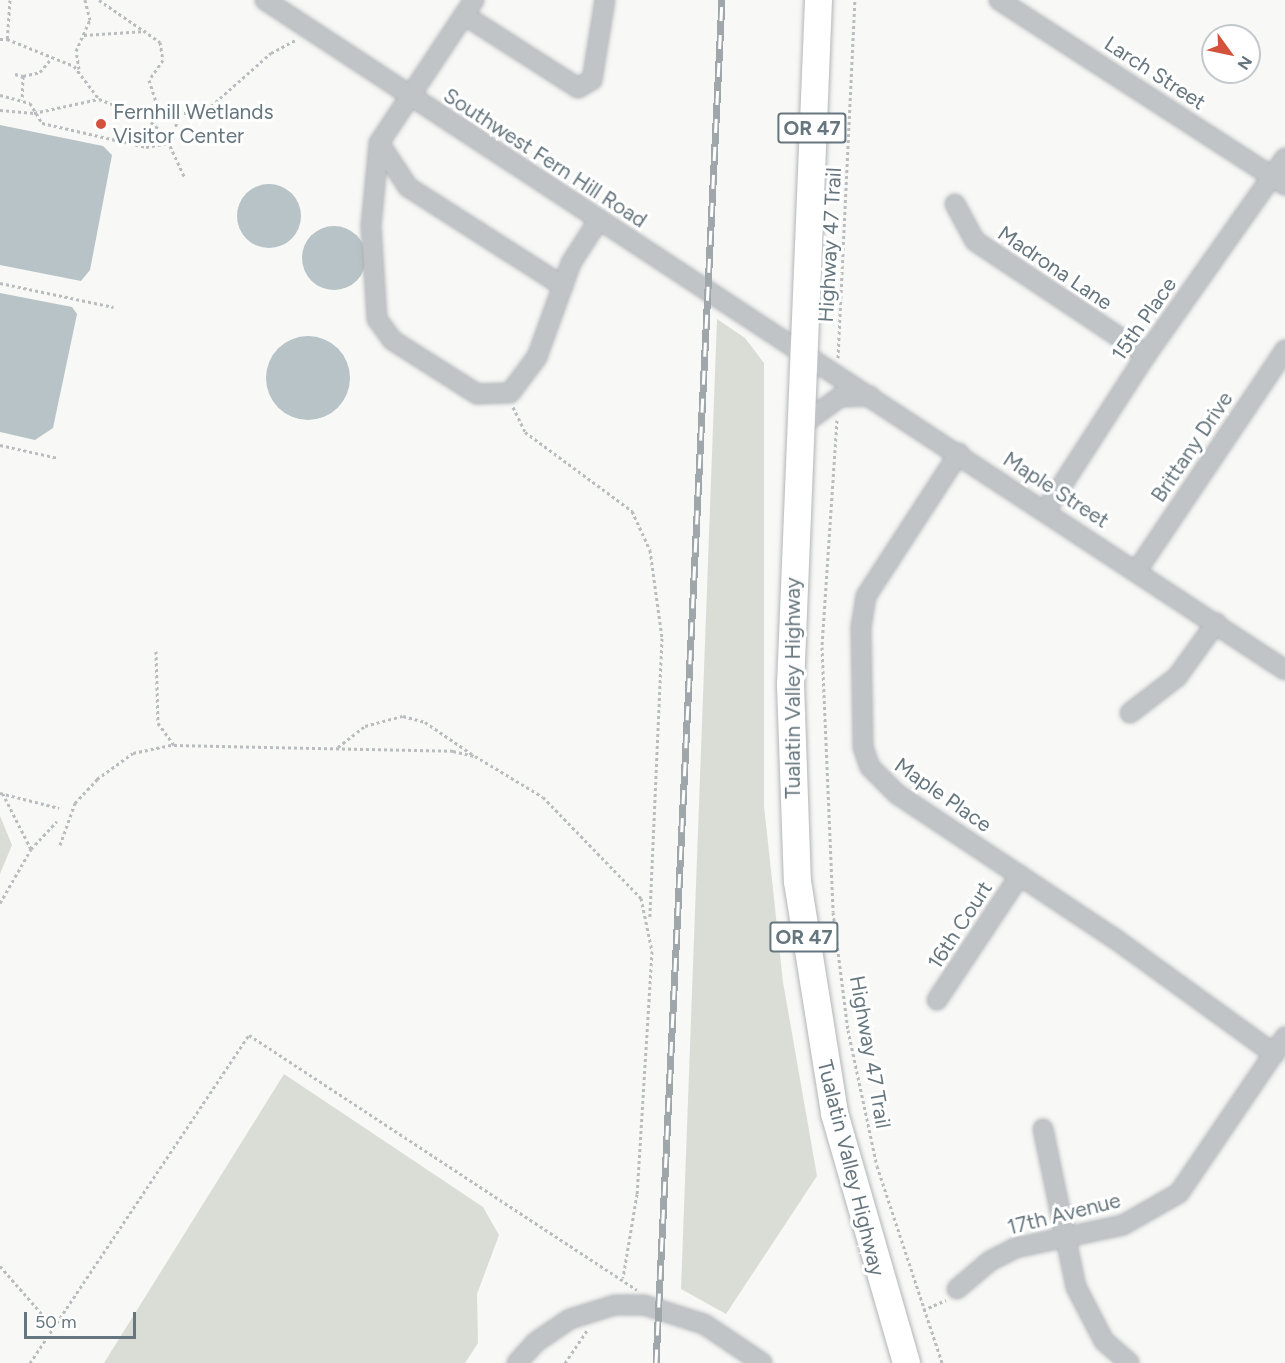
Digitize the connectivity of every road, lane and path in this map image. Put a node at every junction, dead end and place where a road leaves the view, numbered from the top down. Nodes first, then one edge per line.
1 (10, 0) edge
2 (85, 0) edge
3 (99, 0) edge
4 (265, 0) edge
5 (605, 0) edge
6 (818, 0) edge
7 (855, 0) edge
8 (999, 0) edge
9 (469, 8) edge
10 (307, 28) junction
11 (148, 31) junction
12 (84, 35) junction
13 (0, 39) edge
14 (7, 39) junction
15 (50, 60) junction
16 (79, 70) junction
17 (15, 74) dead end
18 (22, 76) junction
19 (0, 95) edge
20 (410, 97) junction
21 (99, 99) junction
22 (22, 100) junction
23 (0, 110) edge
24 (34, 113) junction
25 (142, 114) junction
26 (180, 114) junction
27 (161, 115) junction
28 (169, 143) junction
29 (379, 143) junction
30 (1285, 158) edge
31 (185, 178) dead end
32 (1279, 181) edge
33 (955, 204) dead end
34 (598, 220) junction
35 (0, 283) edge
36 (563, 286) junction
37 (114, 307) dead end
38 (839, 348) dead end
39 (801, 350) junction
40 (1285, 350) edge
41 (1146, 355) junction
42 (510, 393) junction
43 (872, 396) junction
44 (840, 413) dead end
45 (799, 428) junction
46 (0, 445) edge
47 (958, 453) junction
48 (58, 458) dead end
49 (1046, 510) junction
50 (1138, 569) junction
51 (1216, 622) junction
52 (156, 651) dead end
53 (1285, 670) edge
54 (1130, 713) dead end
55 (174, 745) junction
56 (338, 748) junction
57 (475, 756) junction
58 (1, 793) edge
59 (59, 808) dead end
60 (57, 820) dead end
61 (60, 845) dead end
62 (31, 849) junction
63 (1020, 875) junction
64 (0, 903) edge
65 (650, 918) junction
66 (937, 1000) dead end
67 (1285, 1037) edge
68 (1274, 1054) junction
69 (1043, 1129) dead end
70 (1065, 1238) junction
71 (0, 1266) edge
72 (623, 1278) junction
73 (957, 1289) joint
74 (645, 1305) junction
75 (923, 1310) junction
76 (591, 1325) dead end
77 (54, 1328) junction
78 (30, 1363) edge
79 (517, 1363) edge
80 (565, 1363) edge
81 (762, 1363) edge
82 (906, 1363) edge
83 (942, 1363) edge
84 (1129, 1363) edge

1 - 14 path
2 - 12 path
3 - 11 path
4 - 10 street, Southwest Fern Hill Road
5 - 9 street
6 - 39 highway, Tualatin Valley Highway / OR 47
7 - 38 path, Highway 47 Trail
8 - 32 street, Larch Street
9 - 20 street
10 - 20 street, Southwest Fern Hill Road
10 - 26 path
11 - 12 path
11 - 27 path
12 - 16 path
13 - 14 path
14 - 15 path
15 - 16 path
15 - 18 path
16 - 21 path
17 - 18 path
18 - 22 path
19 - 22 path
20 - 29 street
20 - 34 street, Southwest Fern Hill Road
21 - 24 path
21 - 25 path
22 - 24 path
23 - 24 path
24 - 28 path
25 - 27 path
25 - 28 path
26 - 27 path
26 - 28 path
28 - 31 path
29 - 36 street
29 - 42 street
30 - 32 street, 15th Place
32 - 41 street, 15th Place
33 - 41 street, Madrona Lane
34 - 36 street
34 - 39 street, Southwest Fern Hill Road
35 - 37 path
36 - 42 street
39 - 43 street, Maple Street
39 - 45 highway, Tualatin Valley Highway / OR 47
40 - 50 street, Brittany Drive
41 - 49 street, 15th Place
42 - 65 path
43 - 45 street
43 - 47 street, Maple Street
44 - 75 path, Highway 47 Trail
45 - 82 highway, Tualatin Valley Highway / OR 47
46 - 48 path
47 - 49 street, Maple Street
47 - 63 street, Maple Place
49 - 50 street, Maple Street
50 - 51 street, Maple Street
51 - 53 street, Maple Street
51 - 54 street
52 - 55 path
55 - 56 path
55 - 61 path
56 - 57 path
56 - 57 path
57 - 65 path
58 - 59 path
58 - 62 path
60 - 62 path
62 - 64 path
63 - 66 street, 16th Court
63 - 68 street, Maple Place
65 - 72 path
67 - 68 street, 17th Avenue
68 - 70 street, 17th Avenue
69 - 70 street
70 - 73 street, 17th Avenue
70 - 84 street
71 - 77 path
72 - 74 path
72 - 77 path
73 - 75 path
74 - 79 street
74 - 81 street
75 - 83 path, Highway 47 Trail
76 - 80 path
77 - 78 path

